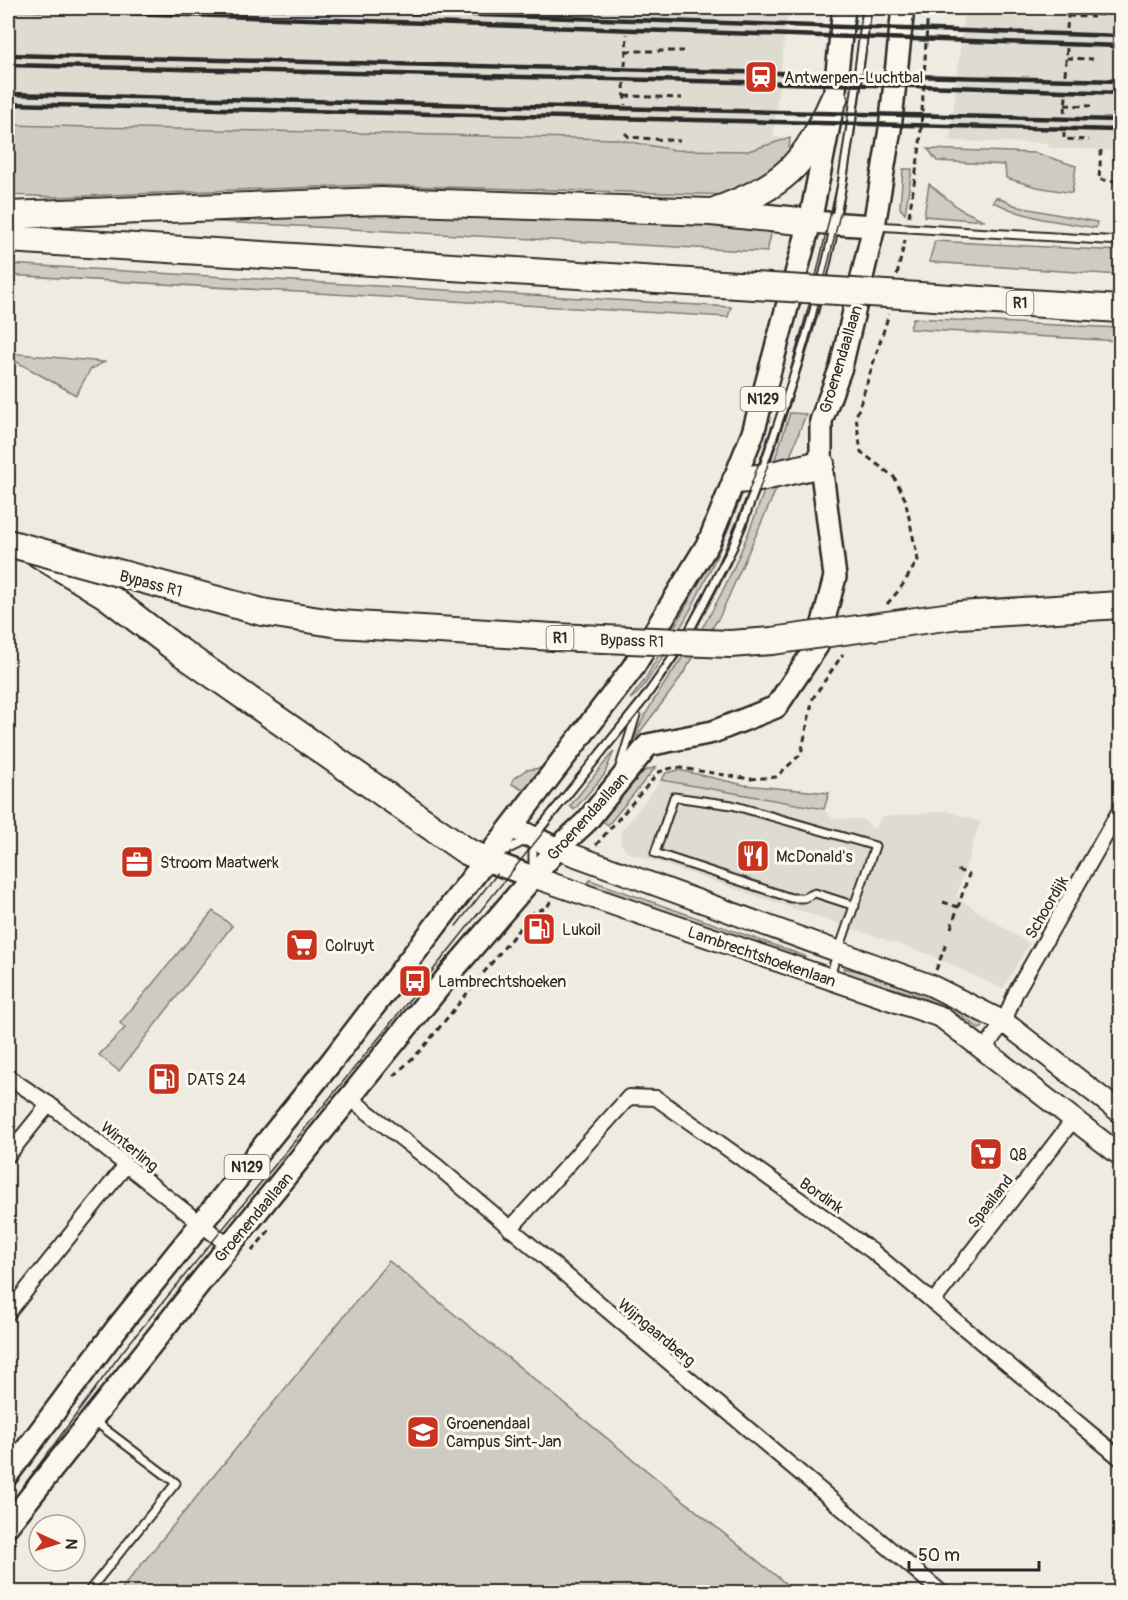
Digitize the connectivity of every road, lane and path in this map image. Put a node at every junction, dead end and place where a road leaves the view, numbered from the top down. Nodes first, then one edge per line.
1 (844, 8) edge
2 (867, 8) edge
3 (903, 8) edge
4 (928, 8) edge
5 (982, 8) edge
6 (1050, 8) edge
7 (1106, 8) edge
8 (1113, 8) edge
9 (1120, 8) edge
10 (1068, 16) junction
11 (1094, 17) dead end
12 (1067, 29) dead end
13 (627, 34) dead end
14 (1067, 48) dead end
15 (626, 51) junction
16 (683, 51) dead end
17 (1067, 58) junction
18 (1093, 59) dead end
19 (1113, 65) dead end
20 (1120, 65) edge
21 (626, 66) dead end
22 (1065, 75) dead end
23 (624, 83) dead end
24 (1066, 95) dead end
25 (625, 96) junction
26 (682, 98) dead end
27 (834, 99) junction
28 (625, 105) dead end
29 (1065, 105) junction
30 (1091, 106) dead end
31 (1065, 113) dead end
32 (1064, 132) dead end
33 (625, 133) dead end
34 (1089, 140) dead end
35 (680, 141) dead end
36 (1120, 143) edge
37 (1101, 150) dead end
38 (1119, 181) edge
39 (711, 212) junction
40 (8, 215) edge
41 (822, 223) junction
42 (874, 226) junction
43 (907, 229) junction
44 (8, 239) edge
45 (1120, 241) edge
46 (896, 283) dead end
47 (891, 304) dead end
48 (1120, 309) edge
49 (821, 464) junction
50 (748, 479) junction
51 (8, 543) edge
52 (32, 550) junction
53 (1120, 604) edge
54 (886, 606) dead end
55 (849, 647) dead end
56 (645, 698) junction
57 (613, 790) junction
58 (1120, 810) edge
59 (512, 826) junction
60 (608, 830) dead end
61 (532, 837) junction
62 (557, 849) junction
63 (486, 860) junction
64 (953, 869) dead end
65 (533, 877) junction
66 (943, 902) dead end
67 (510, 904) junction
68 (855, 906) junction
69 (958, 907) junction
70 (951, 928) dead end
71 (946, 944) dead end
72 (839, 951) junction
73 (829, 978) junction
74 (930, 985) junction
75 (1004, 1022) junction
76 (984, 1049) junction
77 (8, 1077) edge
78 (389, 1080) dead end
79 (351, 1099) junction
80 (49, 1104) junction
81 (1120, 1112) edge
82 (1073, 1120) junction
83 (8, 1155) edge
84 (1120, 1155) edge
85 (126, 1165) junction
86 (200, 1223) junction
87 (274, 1224) dead end
88 (510, 1229) junction
89 (229, 1246) junction
90 (246, 1258) dead end
91 (933, 1302) junction
92 (8, 1313) edge
93 (92, 1419) junction
94 (1120, 1458) edge
95 (8, 1474) edge
96 (8, 1525) edge
97 (88, 1593) edge
98 (941, 1593) edge

1 - 27 main road, N129
2 - 41 lane
3 - 42 main road, Groenendaallaan / N129
4 - 43 path
5 - 6 path
7 - 10 path
8 - 9 path
10 - 11 path
10 - 12 path
13 - 15 path
14 - 17 path
15 - 16 path
15 - 21 path
17 - 18 path
17 - 22 path
19 - 20 path
23 - 25 path
24 - 29 path
25 - 26 path
25 - 28 path
27 - 39 highway
27 - 41 main road, N129
29 - 30 path
29 - 31 path
32 - 34 path
33 - 35 path
36 - 38 path
37 - 38 path
39 - 40 highway
39 - 41 highway
41 - 42 main road
41 - 50 main road, N129
42 - 43 lane
42 - 49 main road, Groenendaallaan / N129
43 - 45 lane
43 - 46 path
44 - 48 highway, R1, bridge
47 - 54 path
49 - 50 highway
49 - 57 main road, Groenendaallaan / N129
50 - 56 lane
50 - 59 main road, N129
51 - 52 highway, Bypass R1 / R1, bridge
52 - 53 highway, Bypass R1 / R1, bridge
52 - 63 highway
55 - 60 path
56 - 57 lane
56 - 61 lane
57 - 62 main road, Groenendaallaan / N129
58 - 75 street, Schoordijk
59 - 61 main road
59 - 63 main road, N129
61 - 62 main road
61 - 63 lane
61 - 65 lane
62 - 65 main road, Groenendaallaan / N129
62 - 72 street, Lambrechtshoekenlaan
63 - 65 main road
63 - 86 main road, N129
64 - 69 path
65 - 67 main road, Groenendaallaan / N129
65 - 73 street, Lambrechtshoekenlaan
66 - 69 path
67 - 78 path
67 - 79 main road, Groenendaallaan / N129
68 - 68 lane
68 - 72 lane
69 - 70 path
71 - 74 path
72 - 73 lane
72 - 74 street, Lambrechtshoekenlaan
73 - 76 street, Lambrechtshoekenlaan
74 - 75 street, Lambrechtshoekenlaan
75 - 76 street
75 - 81 street, Lambrechtshoekenlaan
76 - 82 street, Lambrechtshoekenlaan
77 - 80 street, Winterling
79 - 88 street, Wijngaardberg
79 - 89 main road, Groenendaallaan / N129
80 - 83 street
80 - 85 street, Winterling
82 - 84 street, Lambrechtshoekenlaan
82 - 91 street, Spaailand
85 - 86 street, Winterling
85 - 92 street
86 - 89 street, Winterling
86 - 95 main road, N129
87 - 90 path
88 - 91 street, Bordink
88 - 98 street, Wijngaardberg
89 - 93 main road, Groenendaallaan / N129
91 - 94 street, Bordink
93 - 96 main road, Groenendaallaan / N129
93 - 97 lane

